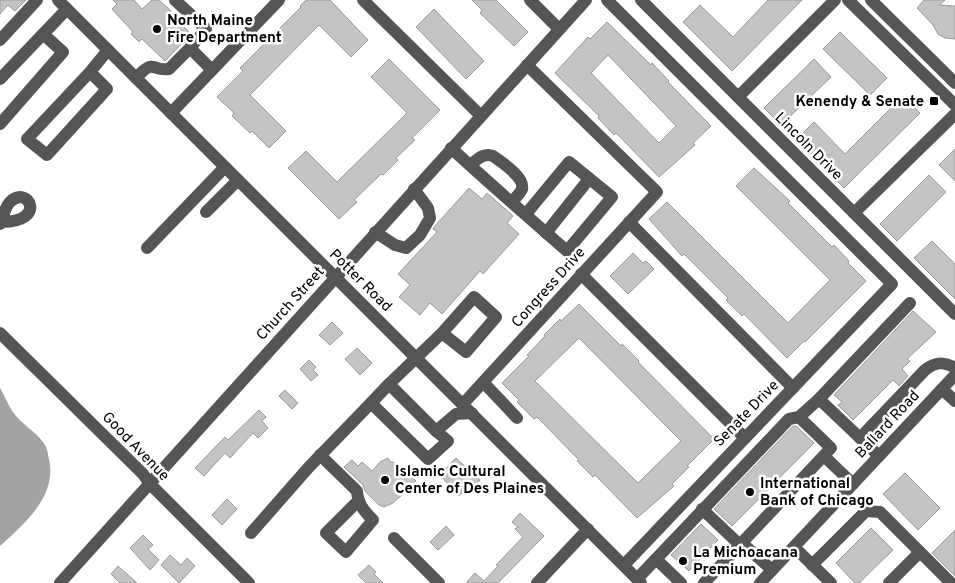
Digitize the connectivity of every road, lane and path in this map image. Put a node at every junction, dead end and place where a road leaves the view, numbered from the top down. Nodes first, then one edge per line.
1 (37, 0) edge
2 (175, 0) edge
3 (279, 0) edge
4 (363, 0) edge
5 (530, 0) edge
6 (586, 0) edge
7 (607, 0) edge
8 (641, 0) edge
9 (835, 0) edge
10 (848, 0) edge
11 (871, 0) edge
12 (62, 4) edge
13 (559, 29) junction
14 (43, 34) junction
15 (0, 40) edge
16 (190, 48) junction
17 (108, 50) junction
18 (527, 65) junction
19 (212, 70) junction
20 (90, 72) junction
21 (136, 78) junction
22 (0, 79) edge
23 (955, 83) edge
24 (738, 97) junction
25 (955, 105) edge
26 (171, 113) junction
27 (955, 114) edge
28 (480, 115) junction
29 (0, 124) edge
30 (451, 148) junction
31 (470, 165) junction
32 (226, 167) junction
33 (590, 178) junction
34 (238, 180) junction
35 (414, 189) junction
36 (512, 202) junction
37 (206, 212) dead end
38 (854, 213) junction
39 (526, 214) junction
40 (629, 222) junction
41 (375, 232) junction
42 (546, 233) junction
43 (147, 248) dead end
44 (581, 274) junction
45 (335, 277) junction
46 (910, 303) dead end
47 (955, 314) edge
48 (0, 333) edge
49 (442, 333) dead end
50 (416, 357) junction
51 (955, 368) edge
52 (955, 375) edge
53 (483, 382) junction
54 (389, 384) junction
55 (793, 388) junction
56 (942, 389) junction
57 (820, 399) junction
58 (955, 401) edge
59 (371, 403) junction
60 (467, 409) junction
61 (799, 417) junction
62 (517, 418) dead end
63 (436, 431) junction
64 (745, 438) junction
65 (860, 438) junction
66 (320, 455) junction
67 (824, 456) junction
68 (879, 456) junction
69 (150, 484) junction
70 (853, 484) junction
71 (358, 500) dead end
72 (702, 509) junction
73 (588, 529) junction
74 (251, 532) dead end
75 (394, 538) dead end
76 (741, 544) junction
77 (794, 548) junction
78 (920, 552) junction
79 (656, 559) junction
80 (812, 565) junction
81 (624, 566) junction
82 (772, 570) junction
83 (639, 581) edge
84 (60, 583) edge
85 (249, 583) edge
86 (439, 583) edge
87 (536, 583) edge
88 (681, 583) edge
89 (704, 583) edge
90 (760, 583) edge
91 (831, 583) edge
92 (889, 583) edge
93 (951, 583) edge

1 - 15 street
2 - 16 street
3 - 19 street
4 - 28 street
5 - 13 street
6 - 13 street, Church Street
7 - 55 street, Senate Drive
8 - 24 street, Lincoln Drive
9 - 24 street
10 - 25 street
11 - 23 street
12 - 14 street
12 - 17 street, Potter Road
13 - 18 street, Church Street
14 - 22 street
14 - 29 street
16 - 19 street
16 - 21 street
17 - 20 street
17 - 21 street, Potter Road
18 - 28 street, Church Street
18 - 40 street, Congress Drive
19 - 26 street
20 - 20 street
21 - 26 street, Potter Road
24 - 38 street, Lincoln Drive
26 - 32 street, Potter Road
27 - 38 street
28 - 30 street, Church Street
30 - 31 street
30 - 35 street, Church Street
31 - 36 street
31 - 36 street
32 - 34 street, Potter Road
32 - 43 street
33 - 39 street
33 - 42 street
33 - 42 street
34 - 37 street
34 - 45 street, Potter Road
35 - 41 street, Church Street
35 - 41 street
36 - 39 street
38 - 47 street, Lincoln Drive
39 - 42 street
40 - 44 street, Congress Drive
40 - 55 street
41 - 45 street, Church Street
44 - 53 street, Congress Drive
44 - 64 street
45 - 50 street, Potter Road
45 - 69 street, Church Street
46 - 57 street
48 - 69 street, Good Avenue
49 - 50 street
50 - 54 street
50 - 60 street, Potter Road
51 - 65 street
52 - 56 street, Ballard Road
53 - 60 street, Congress Drive
53 - 62 street
54 - 59 street
54 - 63 street
55 - 64 street, Senate Drive
56 - 58 street
56 - 68 street, Ballard Road
57 - 61 street
57 - 65 street
59 - 63 street
59 - 66 street
60 - 63 street
60 - 73 street, Potter Road
61 - 67 street
61 - 72 street
64 - 81 street, Senate Drive
65 - 68 street
66 - 71 street
66 - 74 street
67 - 70 street
67 - 76 street
68 - 70 street, Ballard Road
69 - 84 street, Church Street
69 - 85 street, Good Avenue
70 - 77 street, Ballard Road
72 - 76 street
72 - 79 street
73 - 81 street, Potter Road
73 - 87 street
75 - 86 street
76 - 82 street
76 - 89 street
77 - 80 street
77 - 82 street, Ballard Road
78 - 80 street
78 - 92 street
78 - 93 street
79 - 83 street
79 - 88 street
80 - 91 street
81 - 83 street, Potter Road
82 - 90 street, Ballard Road

